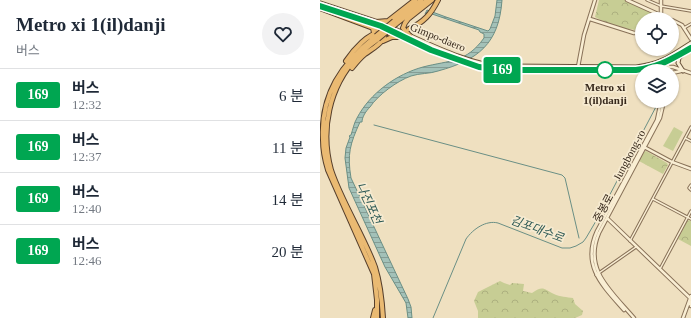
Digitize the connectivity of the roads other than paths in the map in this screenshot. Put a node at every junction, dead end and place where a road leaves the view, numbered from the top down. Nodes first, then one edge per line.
1 (415, 0) edge
2 (422, 0) edge
3 (427, 0) edge
4 (432, 0) edge
5 (438, 0) edge
6 (596, 0) edge
7 (628, 0) edge
8 (647, 0) edge
9 (661, 0) edge
10 (320, 3) edge
11 (661, 6) junction
12 (321, 8) edge
13 (651, 12) edge
14 (662, 12) edge
15 (691, 12) edge
16 (590, 19) junction
17 (393, 21) junction
18 (376, 22) junction
19 (679, 23) edge
20 (691, 24) edge
21 (374, 27) junction
22 (386, 28) junction
23 (684, 28) junction
24 (409, 29) dead end
25 (635, 33) edge
26 (376, 36) junction
27 (410, 36) junction
28 (404, 38) junction
29 (383, 39) junction
30 (691, 39) edge
31 (691, 43) edge
32 (691, 48) edge
33 (685, 51) junction
34 (664, 62) junction
35 (659, 64) edge
36 (578, 69) junction
37 (635, 70) edge
38 (683, 71) junction
39 (679, 72) edge
40 (691, 73) edge
41 (338, 79) junction
42 (660, 108) edge
43 (691, 127) edge
44 (685, 138) junction
45 (691, 141) edge
46 (643, 147) junction
47 (672, 162) junction
48 (691, 169) edge
49 (691, 185) edge
50 (691, 190) edge
51 (653, 199) junction
52 (691, 211) edge
53 (606, 217) junction
54 (687, 218) junction
55 (691, 219) edge
56 (630, 241) junction
57 (636, 247) junction
58 (660, 269) junction
59 (597, 274) junction
60 (378, 293) junction
61 (690, 298) edge
62 (691, 306) edge
63 (373, 318) edge
64 (377, 318) edge
65 (382, 318) edge
66 (633, 318) edge
67 (683, 318) edge

1 - 17 highway
2 - 17 highway
3 - 17 highway
4 - 27 highway
5 - 24 highway
6 - 16 street
7 - 13 street
8 - 11 street
9 - 11 street
10 - 18 main road, Gimpo-daero
11 - 14 street
11 - 15 street
12 - 21 highway
12 - 22 main road, Gimpo-daero
16 - 25 street
16 - 36 street
17 - 18 highway
17 - 22 highway
17 - 26 highway, bridge
18 - 22 main road, Gimpo-daero
19 - 23 street
20 - 23 street
21 - 22 highway
21 - 26 highway
22 - 27 main road, Gimpo-daero
22 - 28 highway
22 - 28 main road, Gimpo-daero
22 - 29 highway
23 - 30 street
26 - 29 highway
26 - 41 highway
27 - 36 main road, Gimpo-daero
28 - 29 highway
28 - 36 main road, Gimpo-daero
29 - 41 highway
31 - 34 main road, Gimpo-daero
32 - 33 main road, Gimpo-daero
33 - 34 main road, Gimpo-daero
33 - 38 main road
34 - 35 main road, Gimpo-daero
34 - 36 main road, Gimpo-daero
34 - 38 street
36 - 37 main road, Gimpo-daero
38 - 39 street
38 - 40 street
41 - 60 highway
42 - 46 street, Jungbong-ro
43 - 44 street
44 - 45 street
44 - 47 street
46 - 47 street
46 - 53 street, Jungbong-ro
47 - 48 street
47 - 51 street
49 - 50 street
51 - 54 street
51 - 56 street
52 - 54 street
53 - 56 street
53 - 59 street, Jungbong-ro
54 - 55 street
54 - 58 street
56 - 57 street
57 - 58 street
57 - 59 street
58 - 61 street
59 - 66 street, Jungbong-ro
60 - 63 highway
60 - 64 highway
60 - 65 highway
61 - 62 street
61 - 67 street

